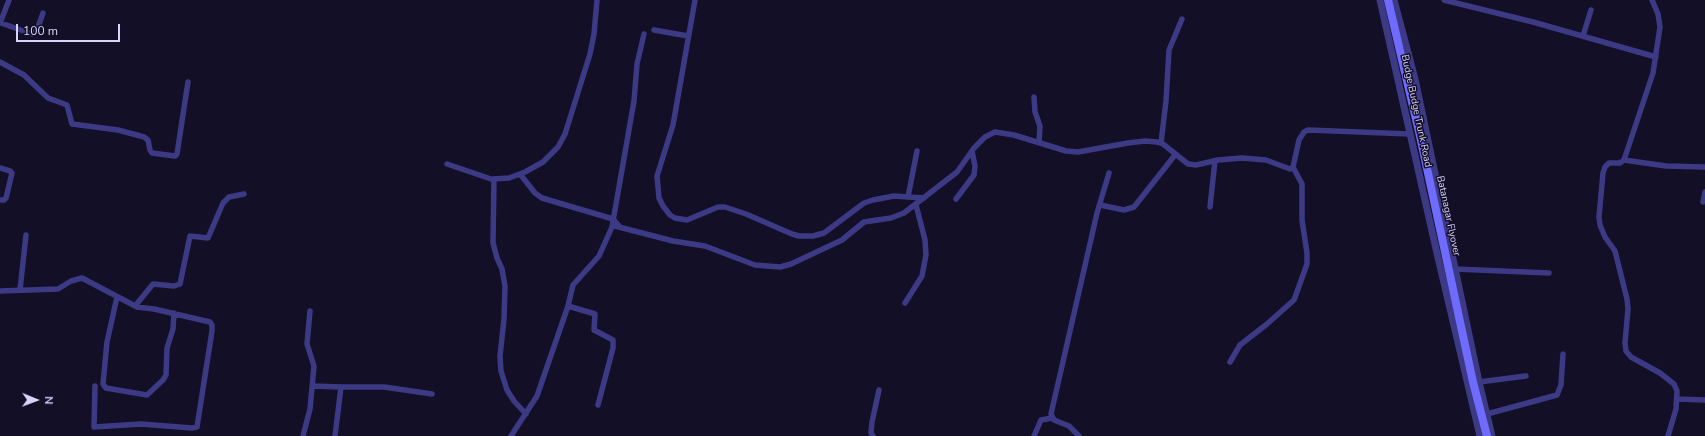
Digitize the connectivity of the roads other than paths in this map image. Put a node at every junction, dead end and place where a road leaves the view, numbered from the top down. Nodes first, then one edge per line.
1 (9, 0) edge
2 (597, 0) edge
3 (695, 0) edge
4 (1380, 0) edge
5 (1388, 0) edge
6 (1394, 0) edge
7 (1444, 0) edge
8 (1652, 0) edge
9 (1591, 10) dead end
10 (43, 13) dead end
11 (1182, 20) dead end
12 (1, 23) edge
13 (654, 30) dead end
14 (644, 34) dead end
15 (688, 36) junction
16 (1583, 36) junction
17 (1656, 56) junction
18 (0, 62) edge
19 (188, 82) dead end
20 (1034, 98) dead end
21 (1410, 134) junction
22 (1040, 143) junction
23 (1161, 143) junction
24 (917, 151) dead end
25 (972, 151) junction
26 (1176, 155) junction
27 (1624, 160) junction
28 (1215, 161) junction
29 (447, 164) dead end
30 (1293, 167) junction
31 (1705, 167) edge
32 (0, 168) edge
33 (1108, 173) dead end
34 (520, 174) junction
35 (493, 179) junction
36 (1705, 192) edge
37 (244, 194) dead end
38 (908, 197) junction
39 (924, 198) junction
40 (956, 199) dead end
41 (0, 200) edge
42 (1703, 202) dead end
43 (916, 204) junction
44 (1100, 204) junction
45 (1210, 207) dead end
46 (613, 219) junction
47 (612, 227) junction
48 (620, 227) junction
49 (26, 235) dead end
50 (1455, 269) junction
51 (1549, 273) dead end
52 (20, 290) junction
53 (0, 293) edge
54 (117, 297) junction
55 (905, 303) dead end
56 (135, 306) junction
57 (568, 306) junction
58 (310, 311) dead end
59 (174, 313) junction
60 (1563, 354) dead end
61 (1230, 362) dead end
62 (1526, 376) dead end
63 (1479, 382) junction
64 (95, 386) dead end
65 (313, 386) junction
66 (341, 387) junction
67 (879, 390) dead end
68 (432, 394) dead end
69 (1677, 399) junction
70 (1705, 400) edge
71 (598, 405) dead end
72 (526, 414) junction
73 (1487, 414) junction
74 (1052, 418) junction
75 (303, 436) edge
76 (335, 436) edge
77 (511, 436) edge
78 (873, 436) edge
79 (1034, 436) edge
80 (1079, 436) edge
81 (1480, 436) edge
82 (1487, 436) edge
83 (1492, 436) edge
84 (1668, 436) edge

1 - 12 street
2 - 34 street
3 - 15 street
4 - 21 street, Budge Budge Trunk Road
5 - 82 main road, Batanagar Flyover
6 - 50 street, Budge Budge Trunk Road
7 - 16 street
8 - 17 street
9 - 16 street
10 - 12 street
11 - 23 street
13 - 15 street
14 - 46 street
15 - 38 street
16 - 17 street
17 - 27 street
18 - 19 street
20 - 22 street
21 - 30 street
21 - 81 street, Budge Budge Trunk Road
22 - 23 street
22 - 25 street
23 - 26 street
24 - 38 street
25 - 39 street
25 - 40 street
26 - 28 street
26 - 44 street
27 - 31 street
27 - 69 street
28 - 30 street
28 - 45 street
29 - 35 street
30 - 61 street
32 - 41 street
33 - 44 street
34 - 35 street
34 - 46 street
35 - 72 street
36 - 42 street
37 - 56 street
38 - 39 street
39 - 43 street
43 - 48 street
43 - 55 street
44 - 74 street
46 - 47 street
46 - 48 street
47 - 48 street
47 - 57 street
49 - 52 street
50 - 51 street
50 - 63 street, Budge Budge Trunk Road
52 - 53 street
52 - 54 street
54 - 56 street
54 - 59 street
56 - 59 street
57 - 71 street
57 - 72 street
58 - 65 street
59 - 64 street
60 - 73 street
62 - 63 street
63 - 73 street, Budge Budge Trunk Road
65 - 66 street
65 - 75 street
66 - 68 street
66 - 76 street
67 - 78 street
69 - 70 street
69 - 84 street
72 - 77 street
73 - 83 street, Budge Budge Trunk Road
74 - 79 street
74 - 80 street

